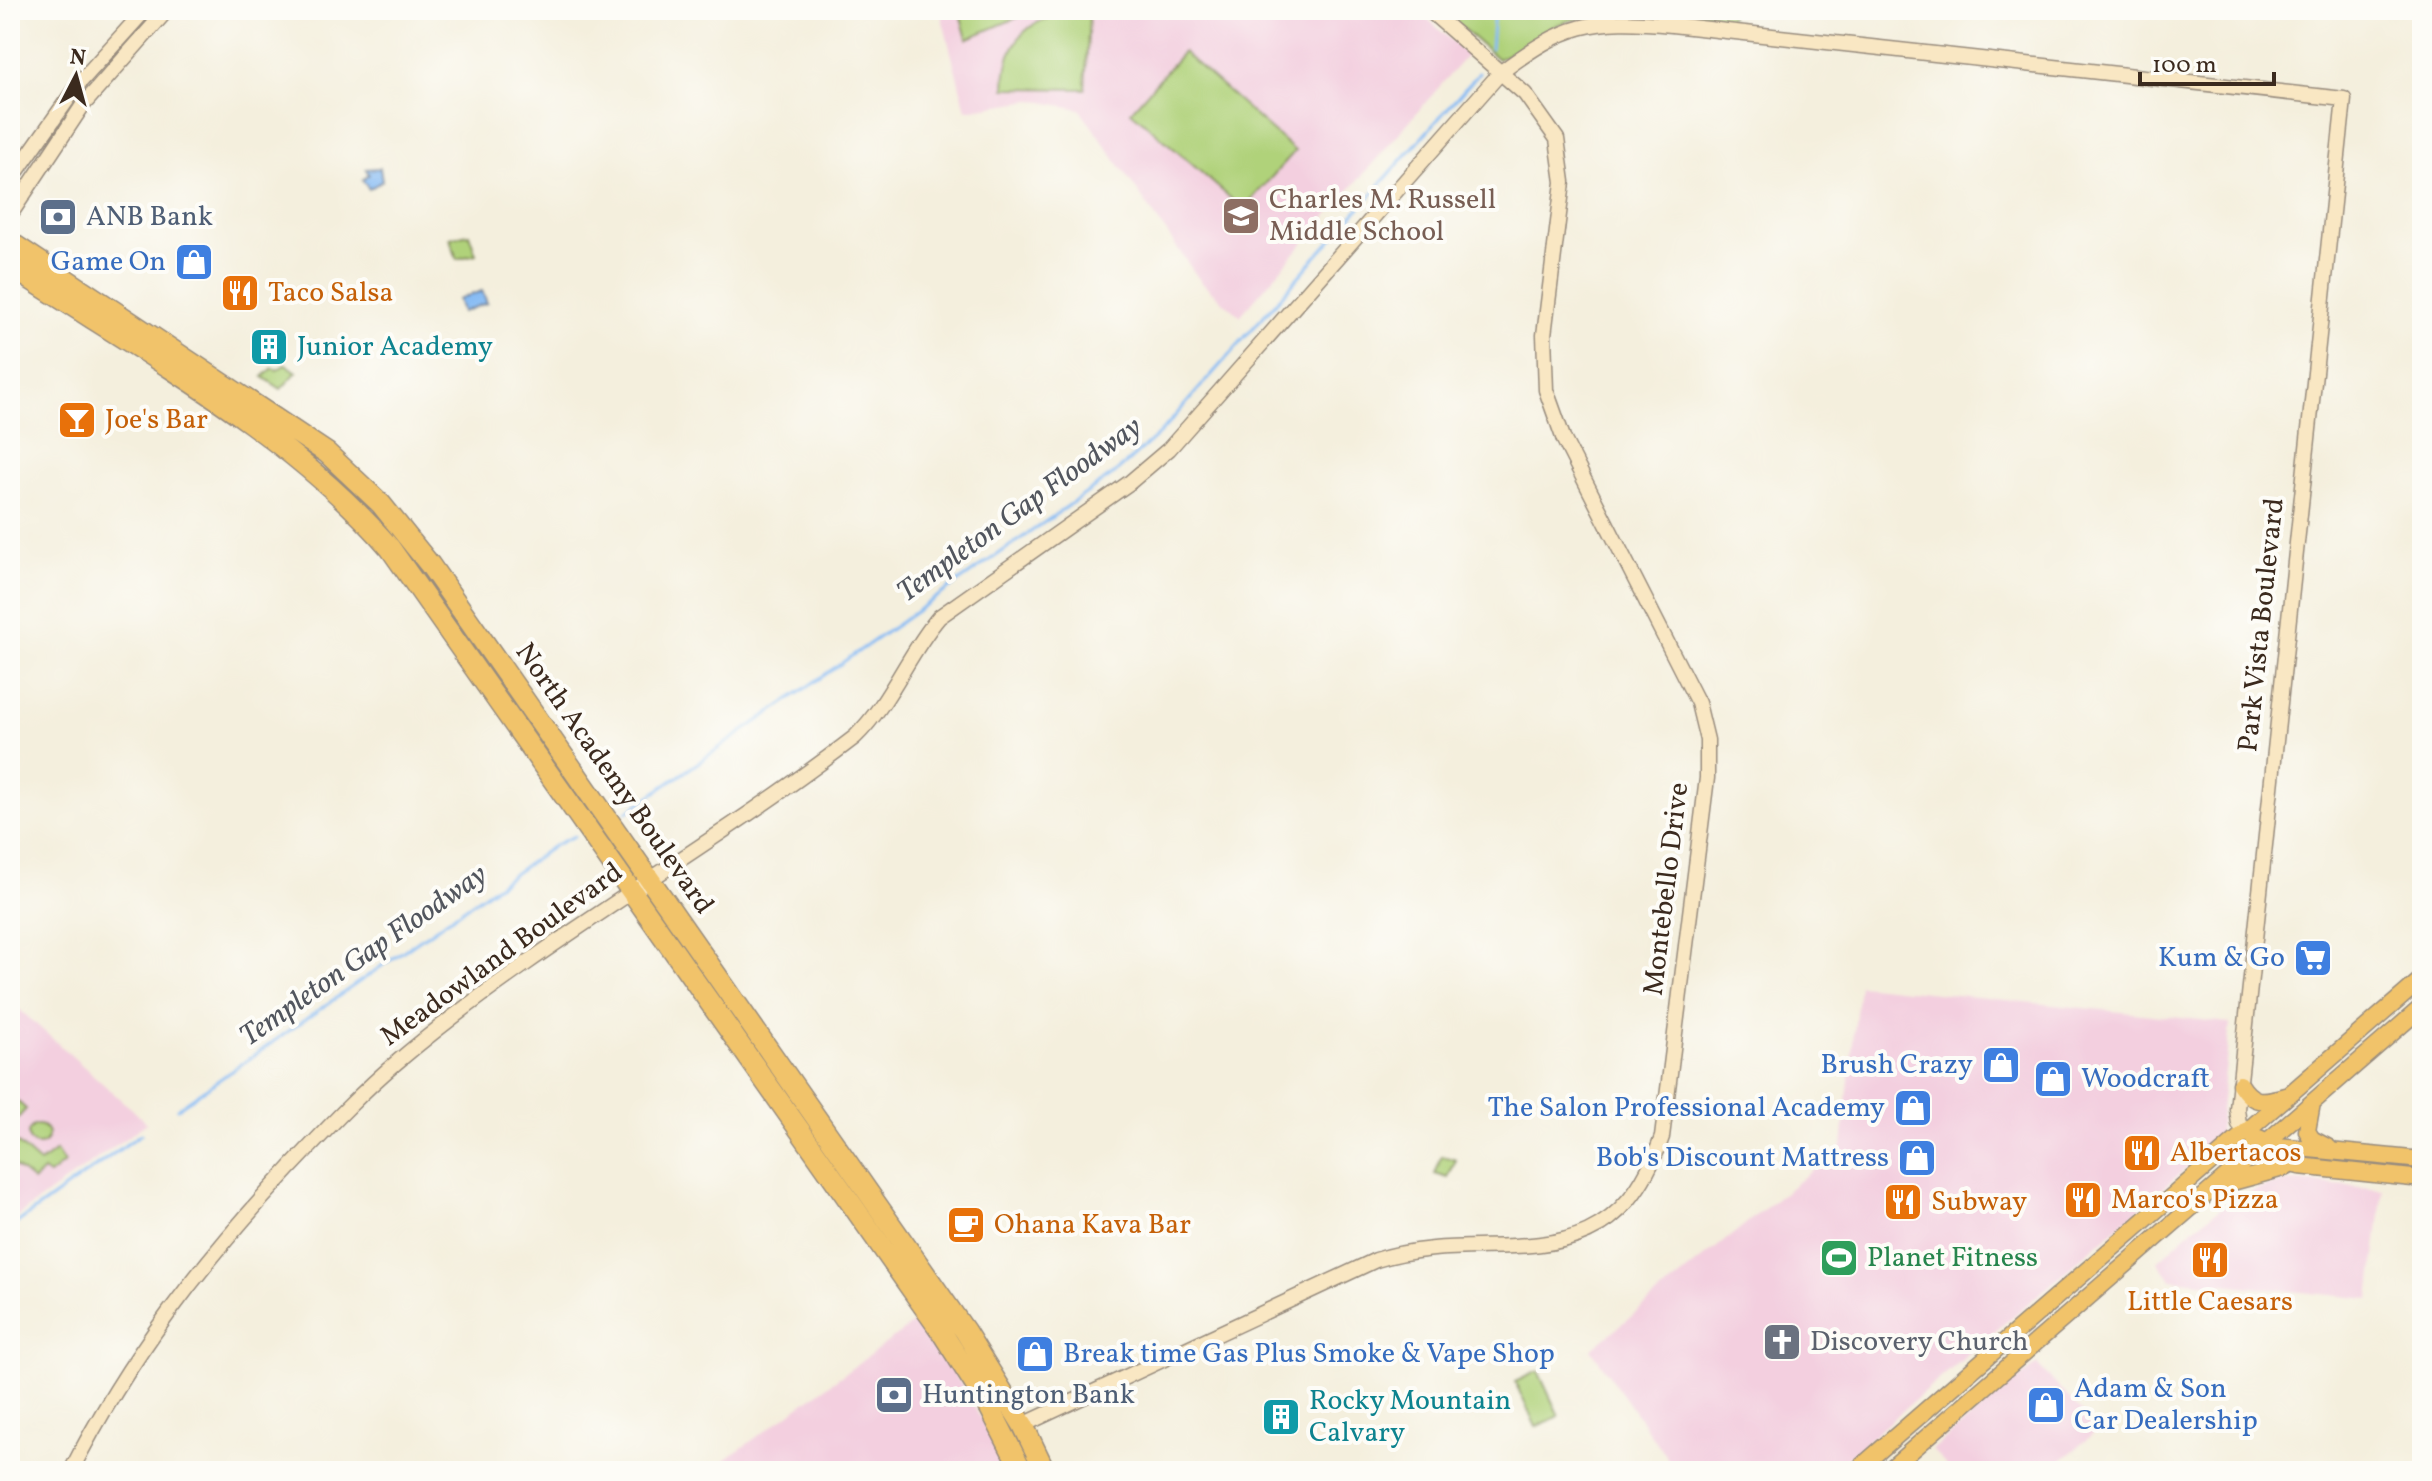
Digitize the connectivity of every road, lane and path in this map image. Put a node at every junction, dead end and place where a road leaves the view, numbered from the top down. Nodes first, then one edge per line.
1 (145, 10) edge
2 (167, 10) edge
3 (1429, 10) edge
4 (1501, 72) junction
5 (2344, 99) joint
6 (10, 181) edge
7 (10, 215) edge
8 (10, 242) edge
9 (10, 266) edge
10 (642, 886) junction
11 (2422, 979) edge
12 (2422, 1007) edge
13 (2240, 1084) junction
14 (2291, 1094) junction
15 (2313, 1101) junction
16 (2247, 1133) junction
17 (2264, 1145) junction
18 (2338, 1152) junction
19 (2422, 1160) edge
20 (2299, 1166) junction
21 (2422, 1179) edge
22 (2216, 1188) junction
23 (907, 1283) junction
24 (1023, 1425) junction
25 (1007, 1440) junction
26 (71, 1471) edge
27 (1022, 1471) edge
28 (1033, 1471) edge
29 (1045, 1471) edge
30 (1856, 1471) edge
31 (1888, 1471) edge

1 - 6 street
2 - 7 street
3 - 4 street, Montebello Drive
4 - 5 street, Meadowland Boulevard
4 - 10 street, Meadowland Boulevard
4 - 24 street, Montebello Drive
5 - 13 street, Park Vista Boulevard
8 - 10 highway, North Academy Boulevard
9 - 10 highway, North Academy Boulevard
10 - 23 highway, North Academy Boulevard
10 - 24 highway, North Academy Boulevard
10 - 26 street, Meadowland Boulevard
11 - 14 main road
12 - 15 main road
13 - 14 main road
13 - 16 street, Park Vista Boulevard
14 - 16 main road
15 - 17 main road
15 - 18 main road
16 - 17 main road, Park Vista Boulevard
16 - 30 main road
17 - 18 main road
17 - 20 main road
17 - 22 main road
18 - 19 main road
20 - 21 main road
20 - 22 main road
22 - 31 main road
23 - 24 highway
23 - 25 highway, North Academy Boulevard
24 - 29 highway, North Academy Boulevard
25 - 27 highway, North Academy Boulevard
25 - 28 highway

